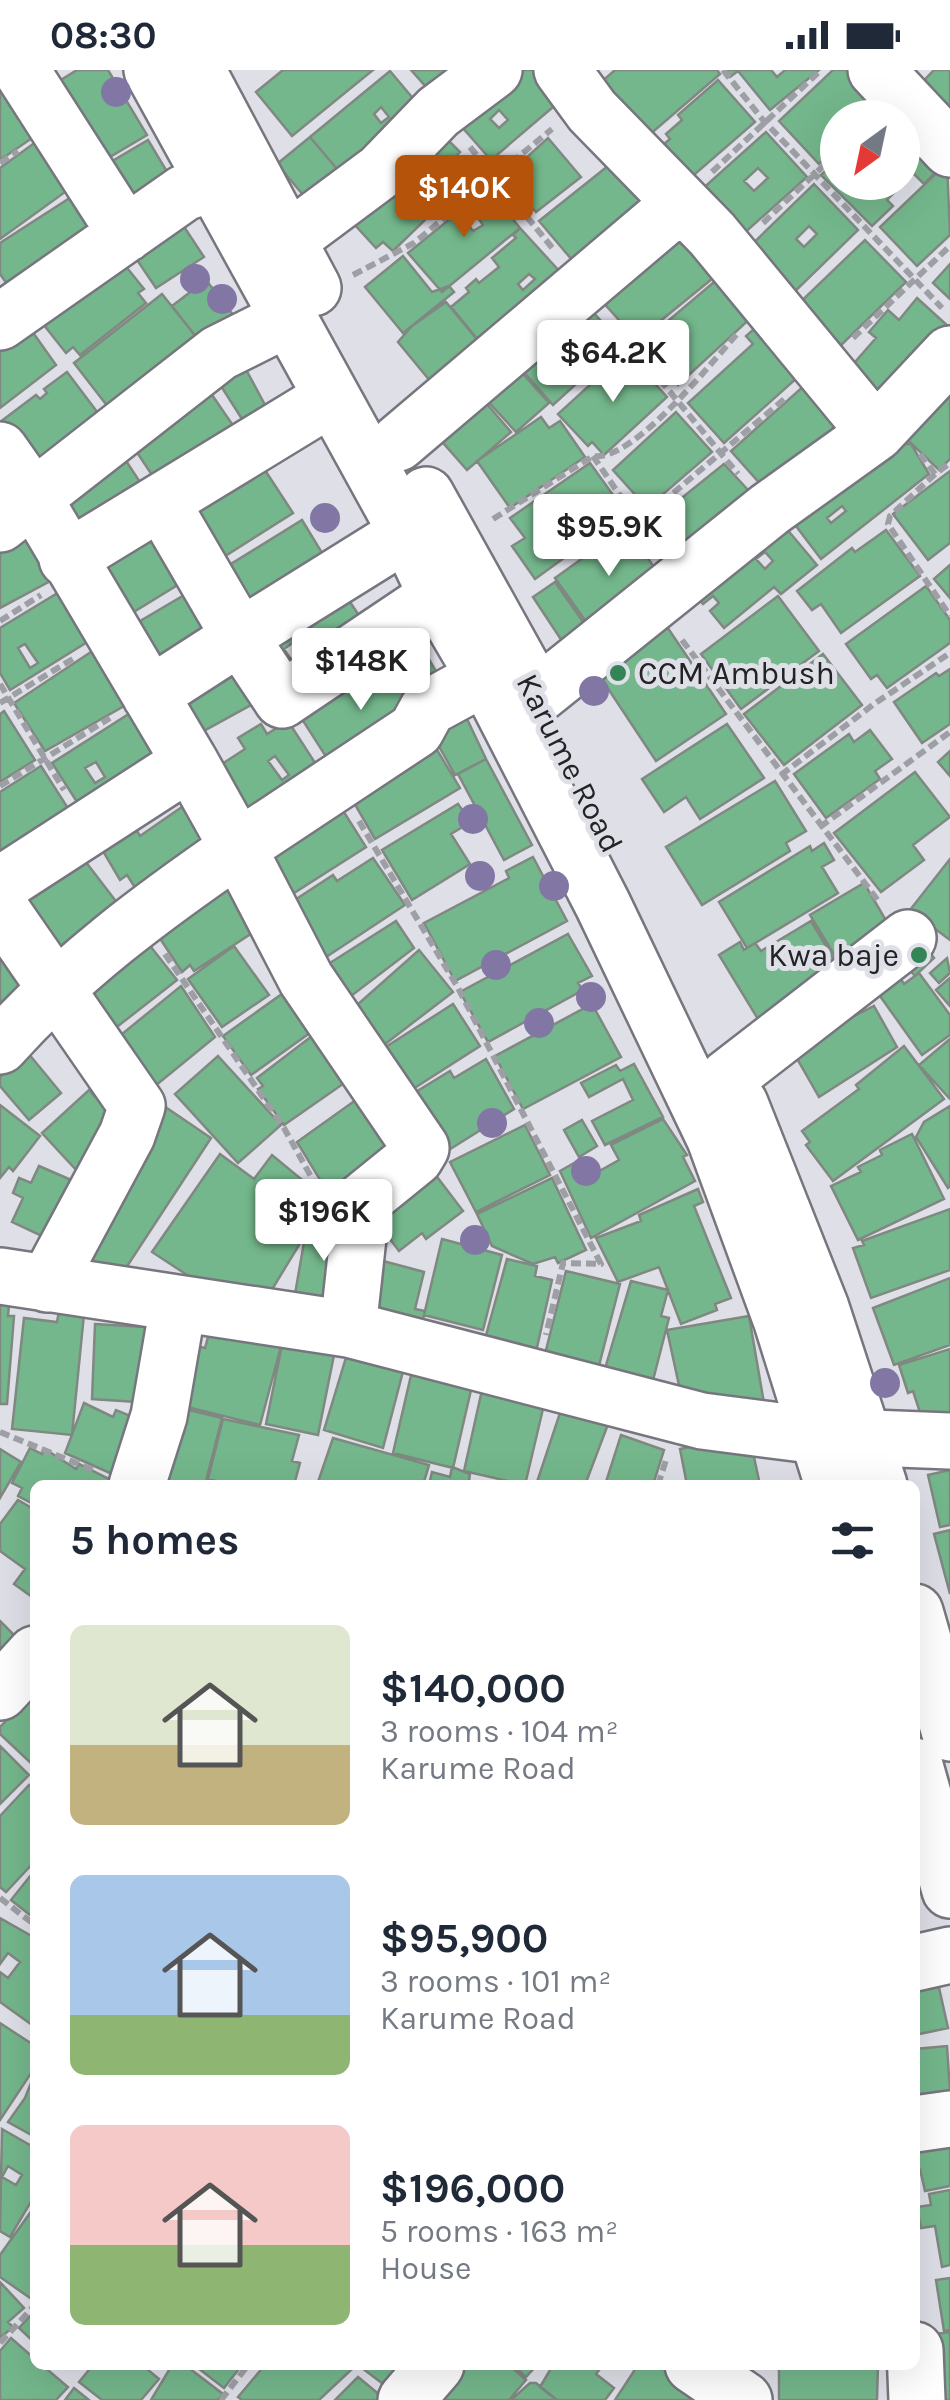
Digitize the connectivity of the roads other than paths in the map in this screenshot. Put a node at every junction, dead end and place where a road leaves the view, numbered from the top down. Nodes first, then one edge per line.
1 (21, 70) edge
2 (152, 70) edge
3 (196, 70) edge
4 (494, 70) edge
5 (876, 70) edge
6 (574, 87) edge
7 (950, 149) edge
8 (213, 183) junction
9 (682, 203) junction
10 (126, 234) junction
11 (288, 240) junction
12 (7, 303) edge
13 (301, 305) junction
14 (950, 354) edge
15 (331, 398) junction
16 (876, 433) junction
17 (398, 443) junction
18 (0, 450) edge
19 (163, 504) junction
20 (16, 511) edge
21 (431, 538) junction
22 (68, 559) junction
23 (437, 596) junction
24 (240, 636) junction
25 (486, 677) junction
26 (538, 694) junction
27 (150, 695) junction
28 (190, 762) junction
29 (238, 848) junction
30 (0, 885) edge
31 (0, 908) edge
32 (908, 938) road end
33 (54, 986) junction
34 (0, 1046) edge
35 (727, 1078) junction
36 (24, 1280) edge
37 (178, 1306) junction
38 (348, 1329) junction
39 (950, 1441) edge
40 (849, 1460) edge
41 (120, 1479) edge
42 (920, 1629) edge
43 (30, 1659) edge
44 (0, 1692) edge
45 (950, 1733) edge
46 (920, 1784) edge
47 (950, 1890) edge
48 (950, 1955) edge
49 (920, 1962) edge
50 (950, 2119) edge
51 (920, 2123) edge
52 (432, 2370) edge
53 (701, 2370) edge
54 (916, 2370) edge
55 (406, 2400) edge
56 (744, 2400) edge
57 (917, 2400) edge

1 - 10 street
2 - 8 street
3 - 11 street, Karume Road
4 - 11 street
5 - 7 street
6 - 9 street
8 - 10 street
8 - 13 street
9 - 16 street
9 - 17 street
10 - 12 street
11 - 13 street, Karume Road
13 - 15 street
13 - 17 street, Karume Road
13 - 20 street
14 - 16 street
15 - 19 street
15 - 21 street
16 - 26 street
17 - 21 street, Karume Road
18 - 20 street
19 - 22 street
19 - 24 street
20 - 22 street
21 - 23 street
21 - 24 street
21 - 26 street, Karume Road
22 - 27 street
23 - 24 street
23 - 25 street
24 - 27 street
25 - 29 street
25 - 40 street
26 - 35 street, Karume Road
27 - 28 street
28 - 29 street
28 - 30 street
29 - 33 street
29 - 38 street
31 - 33 street
32 - 35 street
33 - 34 street
33 - 36 street
35 - 40 street, Karume Road
36 - 37 street
37 - 38 street
37 - 41 street
38 - 40 street
39 - 40 street
42 - 45 street
43 - 44 street
46 - 47 street
48 - 49 street
50 - 51 street
52 - 55 street
53 - 56 street
54 - 57 street

